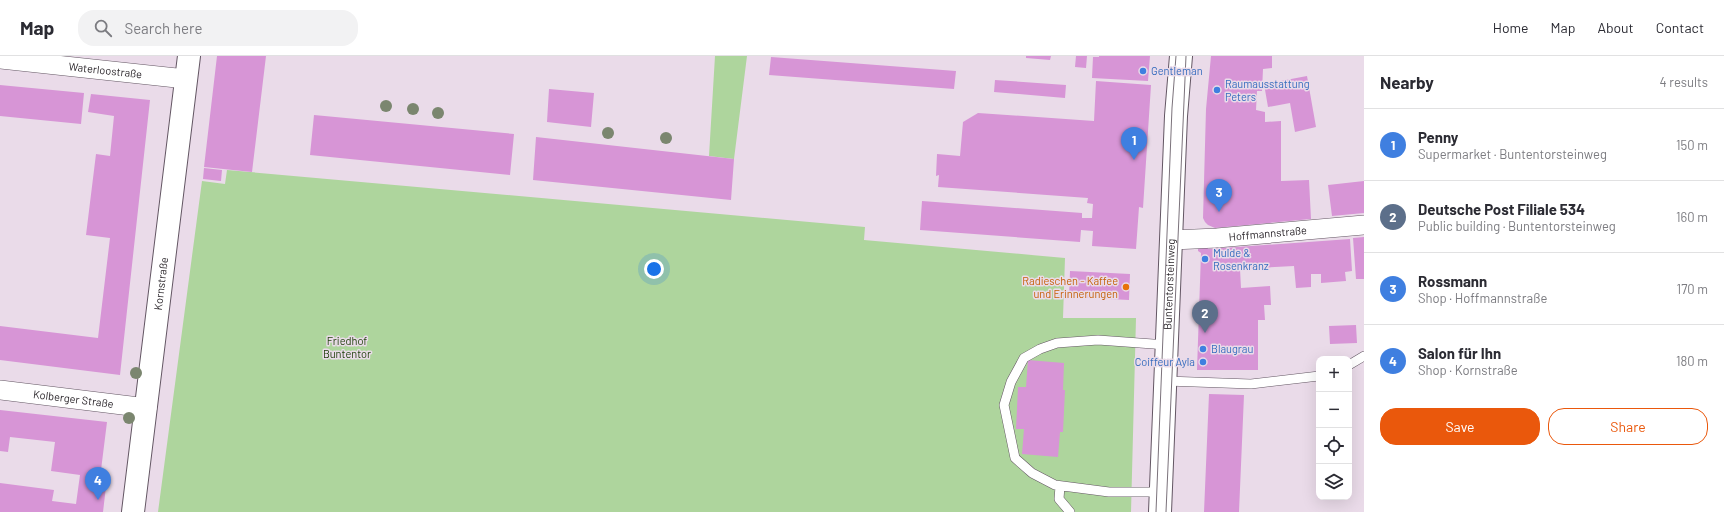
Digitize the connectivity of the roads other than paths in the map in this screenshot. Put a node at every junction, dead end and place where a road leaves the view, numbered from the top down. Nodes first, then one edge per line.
1 (189, 56) edge
2 (1181, 56) edge
3 (0, 59) edge
4 (186, 79) junction
5 (1364, 225) edge
6 (1172, 240) junction
7 (1167, 345) junction
8 (1364, 356) edge
9 (1352, 363) edge
10 (1316, 376) edge
11 (1166, 380) junction
12 (0, 390) edge
13 (146, 408) junction
14 (1060, 486) junction
15 (1161, 502) edge
16 (132, 512) edge
17 (1070, 512) edge

1 - 4 street, Kornstraße
2 - 6 street, Buntentorsteinweg
3 - 4 street, Waterloostraße
4 - 13 street, Kornstraße
5 - 6 street, Hoffmannstraße
6 - 7 street, Buntentorsteinweg
7 - 11 street, Buntentorsteinweg
7 - 14 lane
8 - 9 lane
10 - 11 lane
11 - 15 street, Buntentorsteinweg
12 - 13 street, Kolberger Straße
13 - 16 street, Kornstraße
14 - 15 lane
14 - 17 lane

